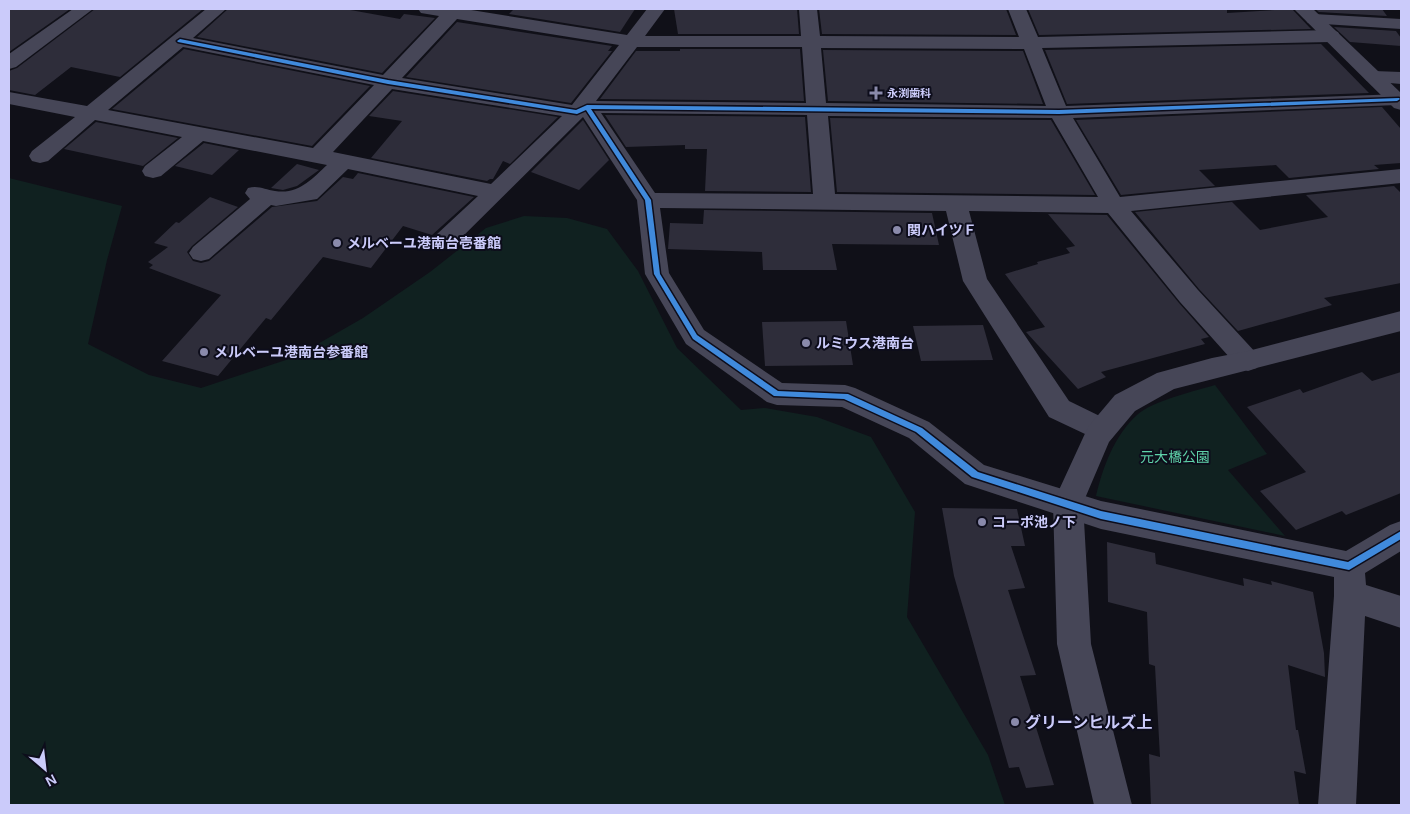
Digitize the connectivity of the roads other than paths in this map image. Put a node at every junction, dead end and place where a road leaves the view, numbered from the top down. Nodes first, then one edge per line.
1 (84, 9) edge
2 (217, 9) edge
3 (427, 9) edge
4 (656, 9) edge
5 (808, 9) edge
6 (1017, 9) edge
7 (455, 11) edge
8 (1308, 14) edge
9 (1401, 24) edge
10 (1331, 36) junction
11 (180, 41) junction
12 (632, 41) junction
13 (811, 42) junction
14 (1030, 43) junction
15 (9, 63) edge
16 (1374, 77) junction
17 (1401, 78) edge
18 (388, 82) junction
19 (9, 98) edge
20 (1399, 102) edge
21 (816, 109) junction
22 (582, 110) junction
23 (93, 112) junction
24 (1059, 112) junction
25 (200, 133) junction
26 (40, 156) dead end
27 (318, 156) junction
28 (343, 162) junction
29 (153, 171) dead end
30 (1401, 176) edge
31 (496, 192) junction
32 (648, 200) junction
33 (825, 203) junction
34 (956, 205) junction
35 (1114, 205) junction
36 (444, 241) dead end
37 (201, 253) dead end
38 (1401, 321) edge
39 (1248, 361) junction
40 (1102, 430) junction
41 (1068, 503) junction
42 (1401, 536) edge
43 (1349, 581) junction
44 (1401, 612) edge
45 (1113, 805) edge
46 (1337, 805) edge

1 - 15 street
2 - 11 street
3 - 7 street
4 - 12 street
5 - 13 street
6 - 14 street
7 - 12 street
7 - 18 street
8 - 9 street
8 - 10 street
10 - 14 street
10 - 16 street
11 - 18 street
11 - 23 street
12 - 13 street
12 - 22 street
13 - 14 street
13 - 21 street
14 - 24 street
16 - 17 street
16 - 20 street
18 - 22 street
18 - 27 street
19 - 23 street
20 - 24 street
21 - 22 street
21 - 24 street
21 - 33 street
22 - 31 street
22 - 32 street
23 - 25 street
23 - 26 street
24 - 35 street
25 - 27 street
25 - 29 street
27 - 28 street
28 - 31 street
28 - 37 street
30 - 35 street
31 - 36 street
32 - 33 street
32 - 41 street
33 - 34 street
34 - 35 street
34 - 40 street
35 - 39 street
38 - 39 street
39 - 40 street
40 - 41 street
41 - 43 street
41 - 45 street
42 - 43 street
43 - 44 street
43 - 46 street

